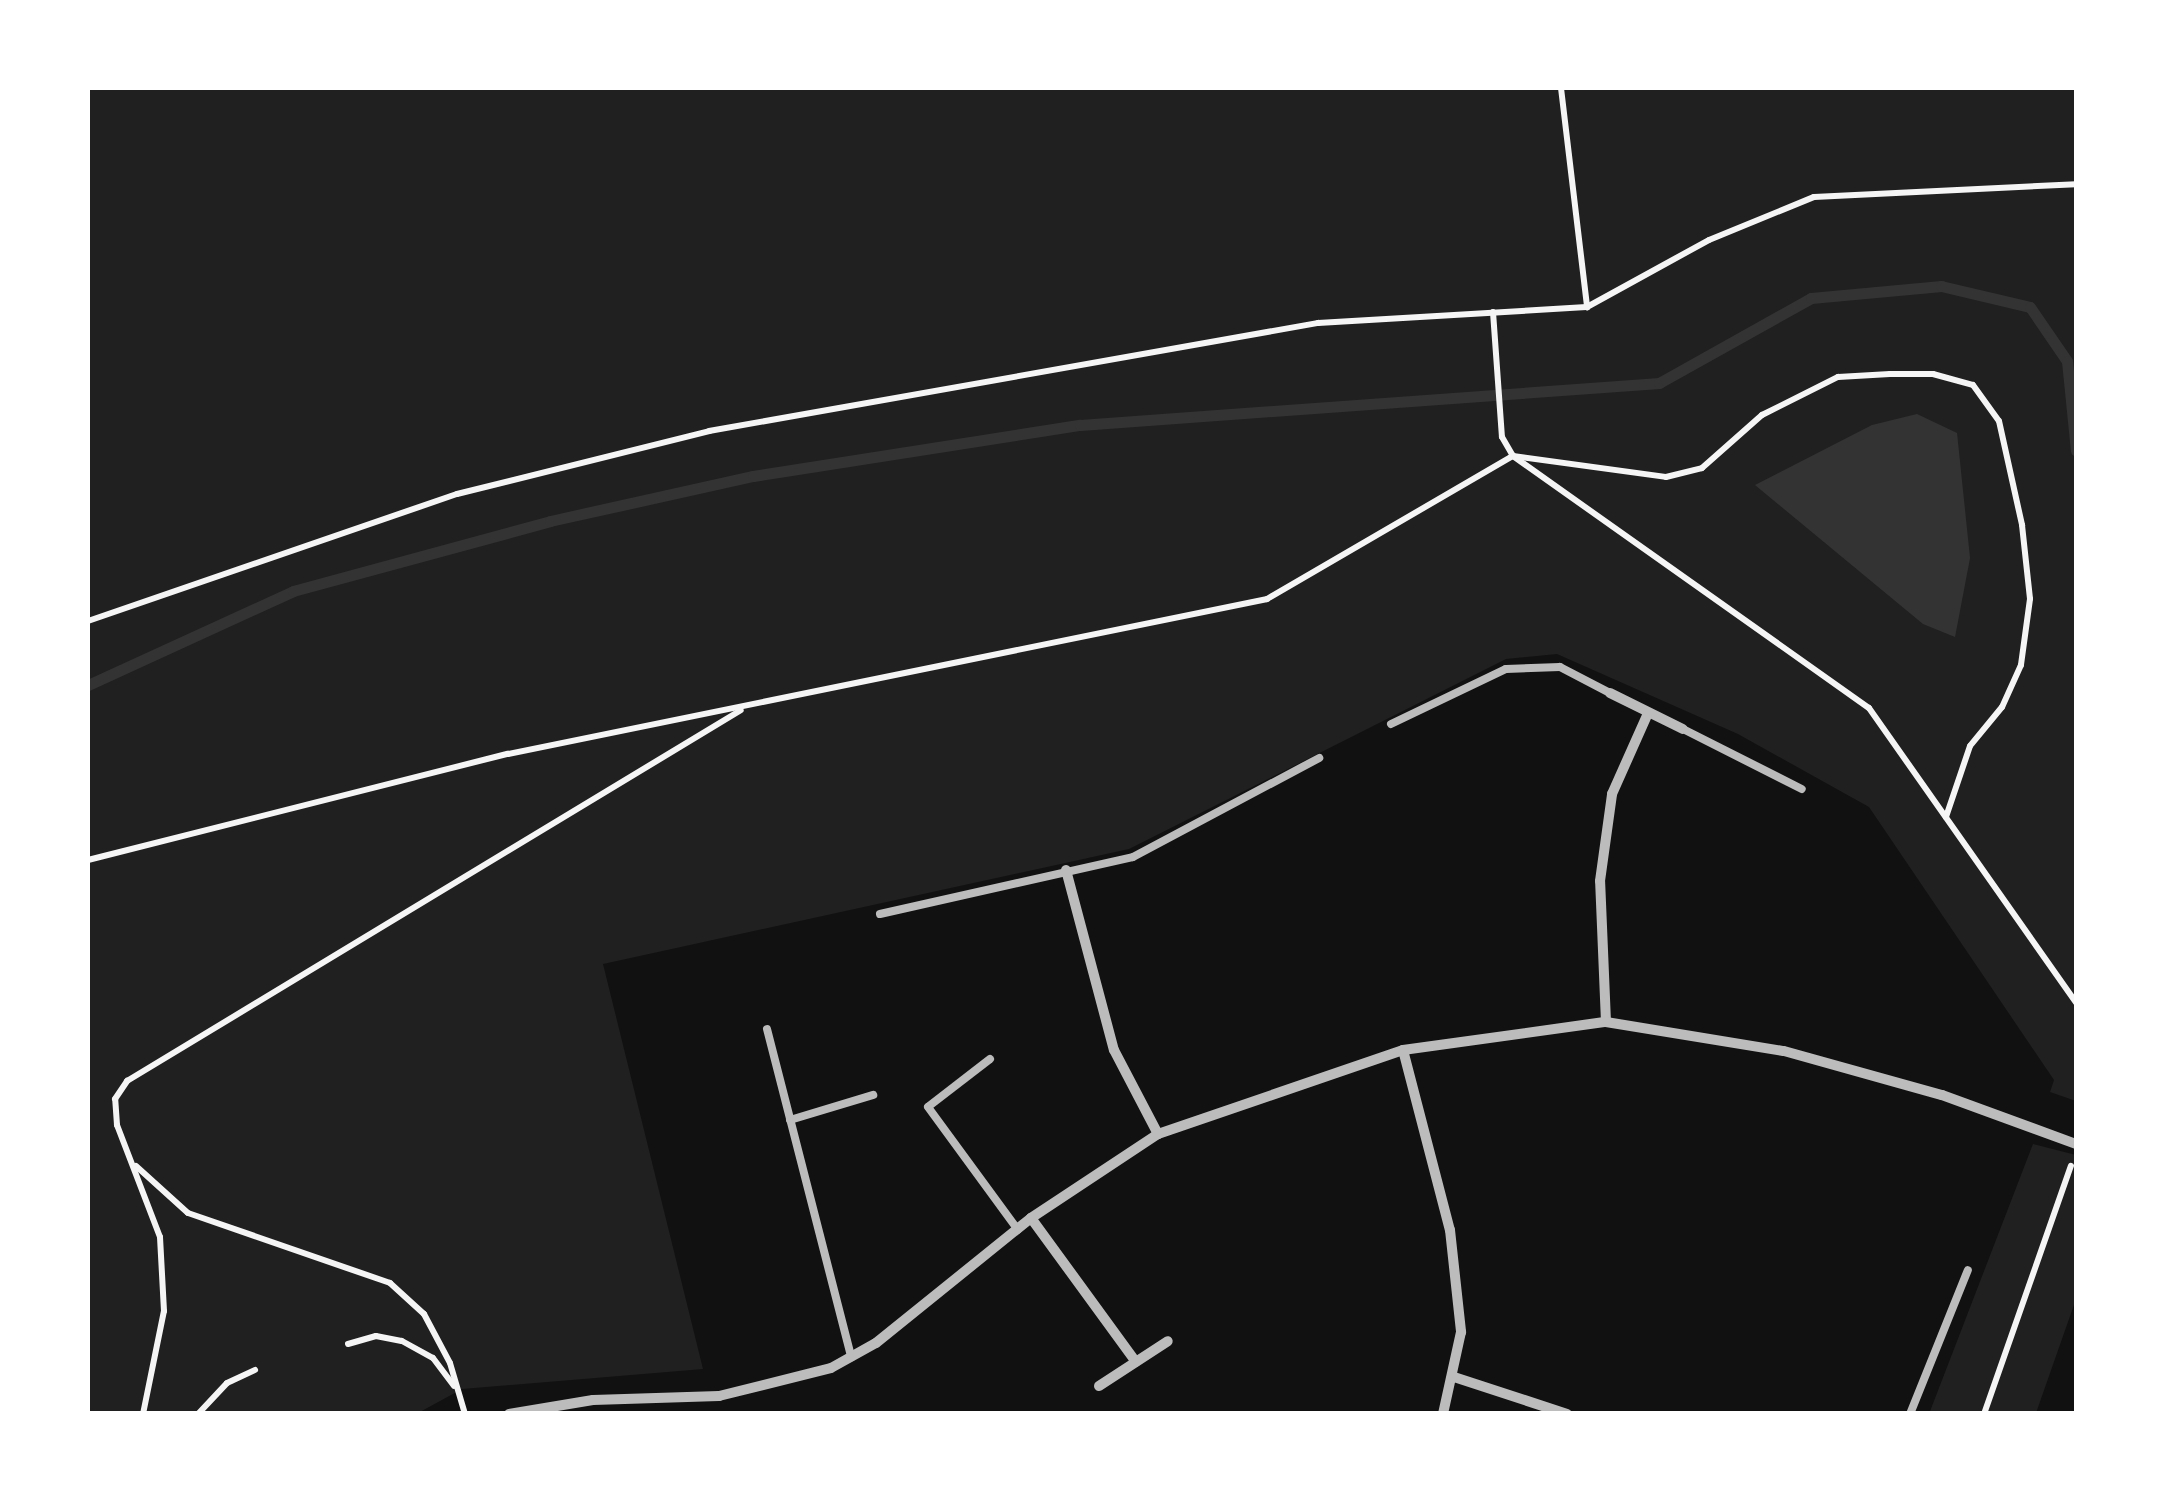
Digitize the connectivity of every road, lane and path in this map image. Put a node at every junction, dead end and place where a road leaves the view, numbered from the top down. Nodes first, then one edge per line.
1 (1561, 88) edge
2 (2076, 184) edge
3 (1588, 307) junction
4 (1493, 312) junction
5 (1513, 456) junction
6 (88, 621) edge
7 (1610, 693) joint
8 (748, 706) junction
9 (1648, 713) junction
10 (1391, 724) dead end
11 (1682, 729) joint
12 (1319, 758) dead end
13 (1802, 789) dead end
14 (1946, 818) junction
15 (88, 860) edge
16 (1066, 870) junction
17 (880, 914) dead end
18 (2076, 1002) edge
19 (1606, 1022) junction
20 (767, 1029) dead end
21 (1402, 1050) junction
22 (990, 1060) dead end
23 (874, 1095) dead end
24 (790, 1120) junction
25 (1158, 1134) junction
26 (2076, 1147) edge
27 (135, 1166) junction
28 (1031, 1218) junction
29 (1018, 1230) junction
30 (1968, 1270) dead end
31 (1168, 1341) dead end
32 (348, 1344) dead end
33 (851, 1357) junction
34 (1136, 1362) junction
35 (255, 1370) dead end
36 (1454, 1376) junction
37 (1100, 1386) dead end
38 (458, 1391) junction
39 (143, 1414) edge
40 (198, 1414) edge
41 (465, 1414) edge
42 (510, 1414) edge
43 (1442, 1414) edge
44 (1567, 1414) edge
45 (1910, 1414) edge
46 (1984, 1414) edge

1 - 3 path
2 - 3 path
3 - 4 path
4 - 5 path
4 - 6 path
5 - 8 path
5 - 14 path
5 - 14 path
7 - 9 street
7 - 10 lane
8 - 15 path
8 - 27 path
9 - 11 street
9 - 19 street
11 - 13 lane
12 - 16 lane
14 - 18 path
16 - 17 lane
16 - 25 street
19 - 21 street
19 - 26 street
20 - 24 lane
21 - 25 street
21 - 36 street
22 - 29 lane
23 - 24 lane
24 - 33 lane
25 - 28 street
26 - 46 path
27 - 38 path
27 - 39 path
28 - 29 street
28 - 34 street
29 - 33 street
30 - 45 lane
31 - 34 street
32 - 38 path
33 - 42 street
34 - 37 street
35 - 40 path
36 - 43 street
36 - 44 street
38 - 41 path

